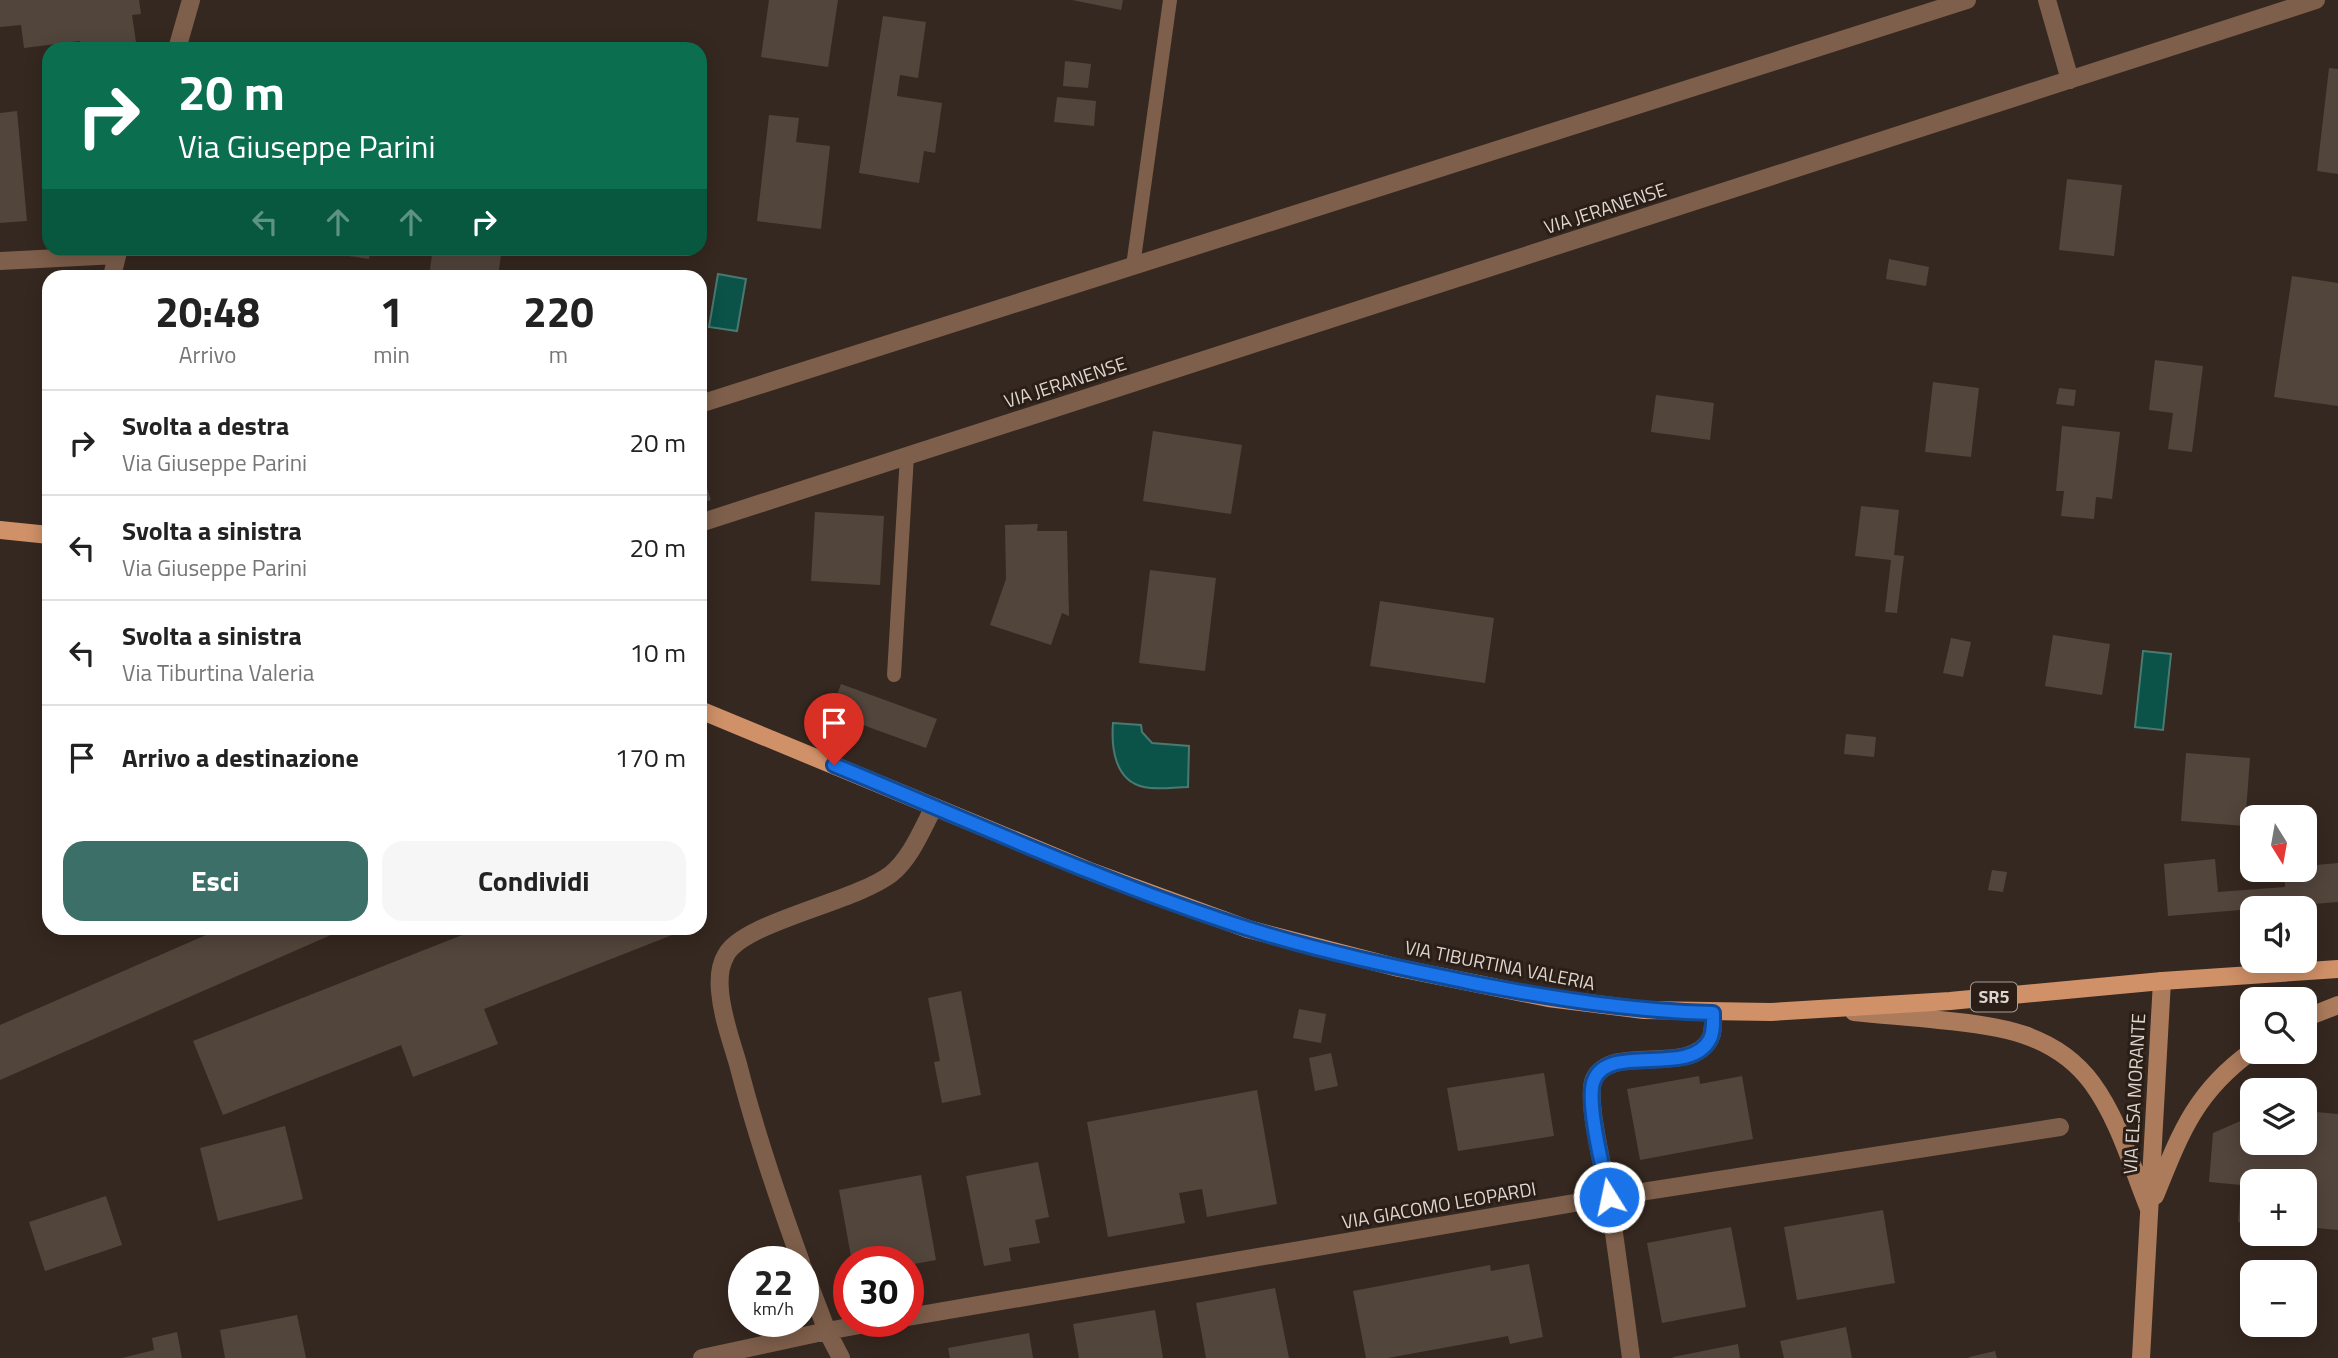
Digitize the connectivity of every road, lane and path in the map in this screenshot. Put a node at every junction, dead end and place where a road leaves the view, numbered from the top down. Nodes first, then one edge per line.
1 (191, 0) edge
2 (1170, 0) edge
3 (1967, 0) edge
4 (2047, 0) edge
5 (2316, 0) edge
6 (179, 42) edge
7 (2070, 80) junction
8 (66, 256) edge
9 (0, 261) edge
10 (1133, 266) junction
11 (707, 402) edge
12 (907, 455) junction
13 (707, 521) edge
14 (0, 530) edge
15 (42, 533) edge
16 (894, 675) dead end
17 (707, 713) edge
18 (934, 807) junction
19 (2338, 969) edge
20 (2162, 981) junction
21 (2338, 1004) edge
22 (1827, 1010) junction
23 (1713, 1013) junction
24 (2317, 1013) edge
25 (2240, 1061) edge
26 (2060, 1127) dead end
27 (1609, 1197) junction
28 (2149, 1209) junction
29 (795, 1246) edge
30 (819, 1310) edge
31 (924, 1314) edge
32 (833, 1330) edge
33 (827, 1331) junction
34 (702, 1358) edge
35 (841, 1358) edge
36 (1631, 1358) edge
37 (2141, 1358) edge

1 - 6 street
2 - 10 lane
3 - 10 street
4 - 7 street
5 - 7 street, VIA JERANENSE
7 - 12 street, VIA JERANENSE
8 - 9 street
10 - 11 street
12 - 13 street, VIA JERANENSE
12 - 16 lane
14 - 15 main road
17 - 18 main road, VIA TIBURTINA VALERIA / SR5
18 - 23 main road, VIA TIBURTINA VALERIA / SR5
18 - 29 street
19 - 20 main road, VIA TIBURTINA VALERIA / SR5
20 - 22 main road, VIA TIBURTINA VALERIA / SR5
20 - 28 street, VIA ELSA MORANTE
21 - 24 street
22 - 23 main road, VIA TIBURTINA VALERIA / SR5
22 - 28 street, VIA ELSA MORANTE
23 - 27 street
25 - 28 street, VIA ELSA MORANTE
26 - 27 street, VIA GIACOMO LEOPARDI
27 - 31 street, VIA GIACOMO LEOPARDI
27 - 36 street
28 - 37 street, VIA ELSA MORANTE
30 - 33 street
32 - 33 street
33 - 34 street
33 - 35 street

